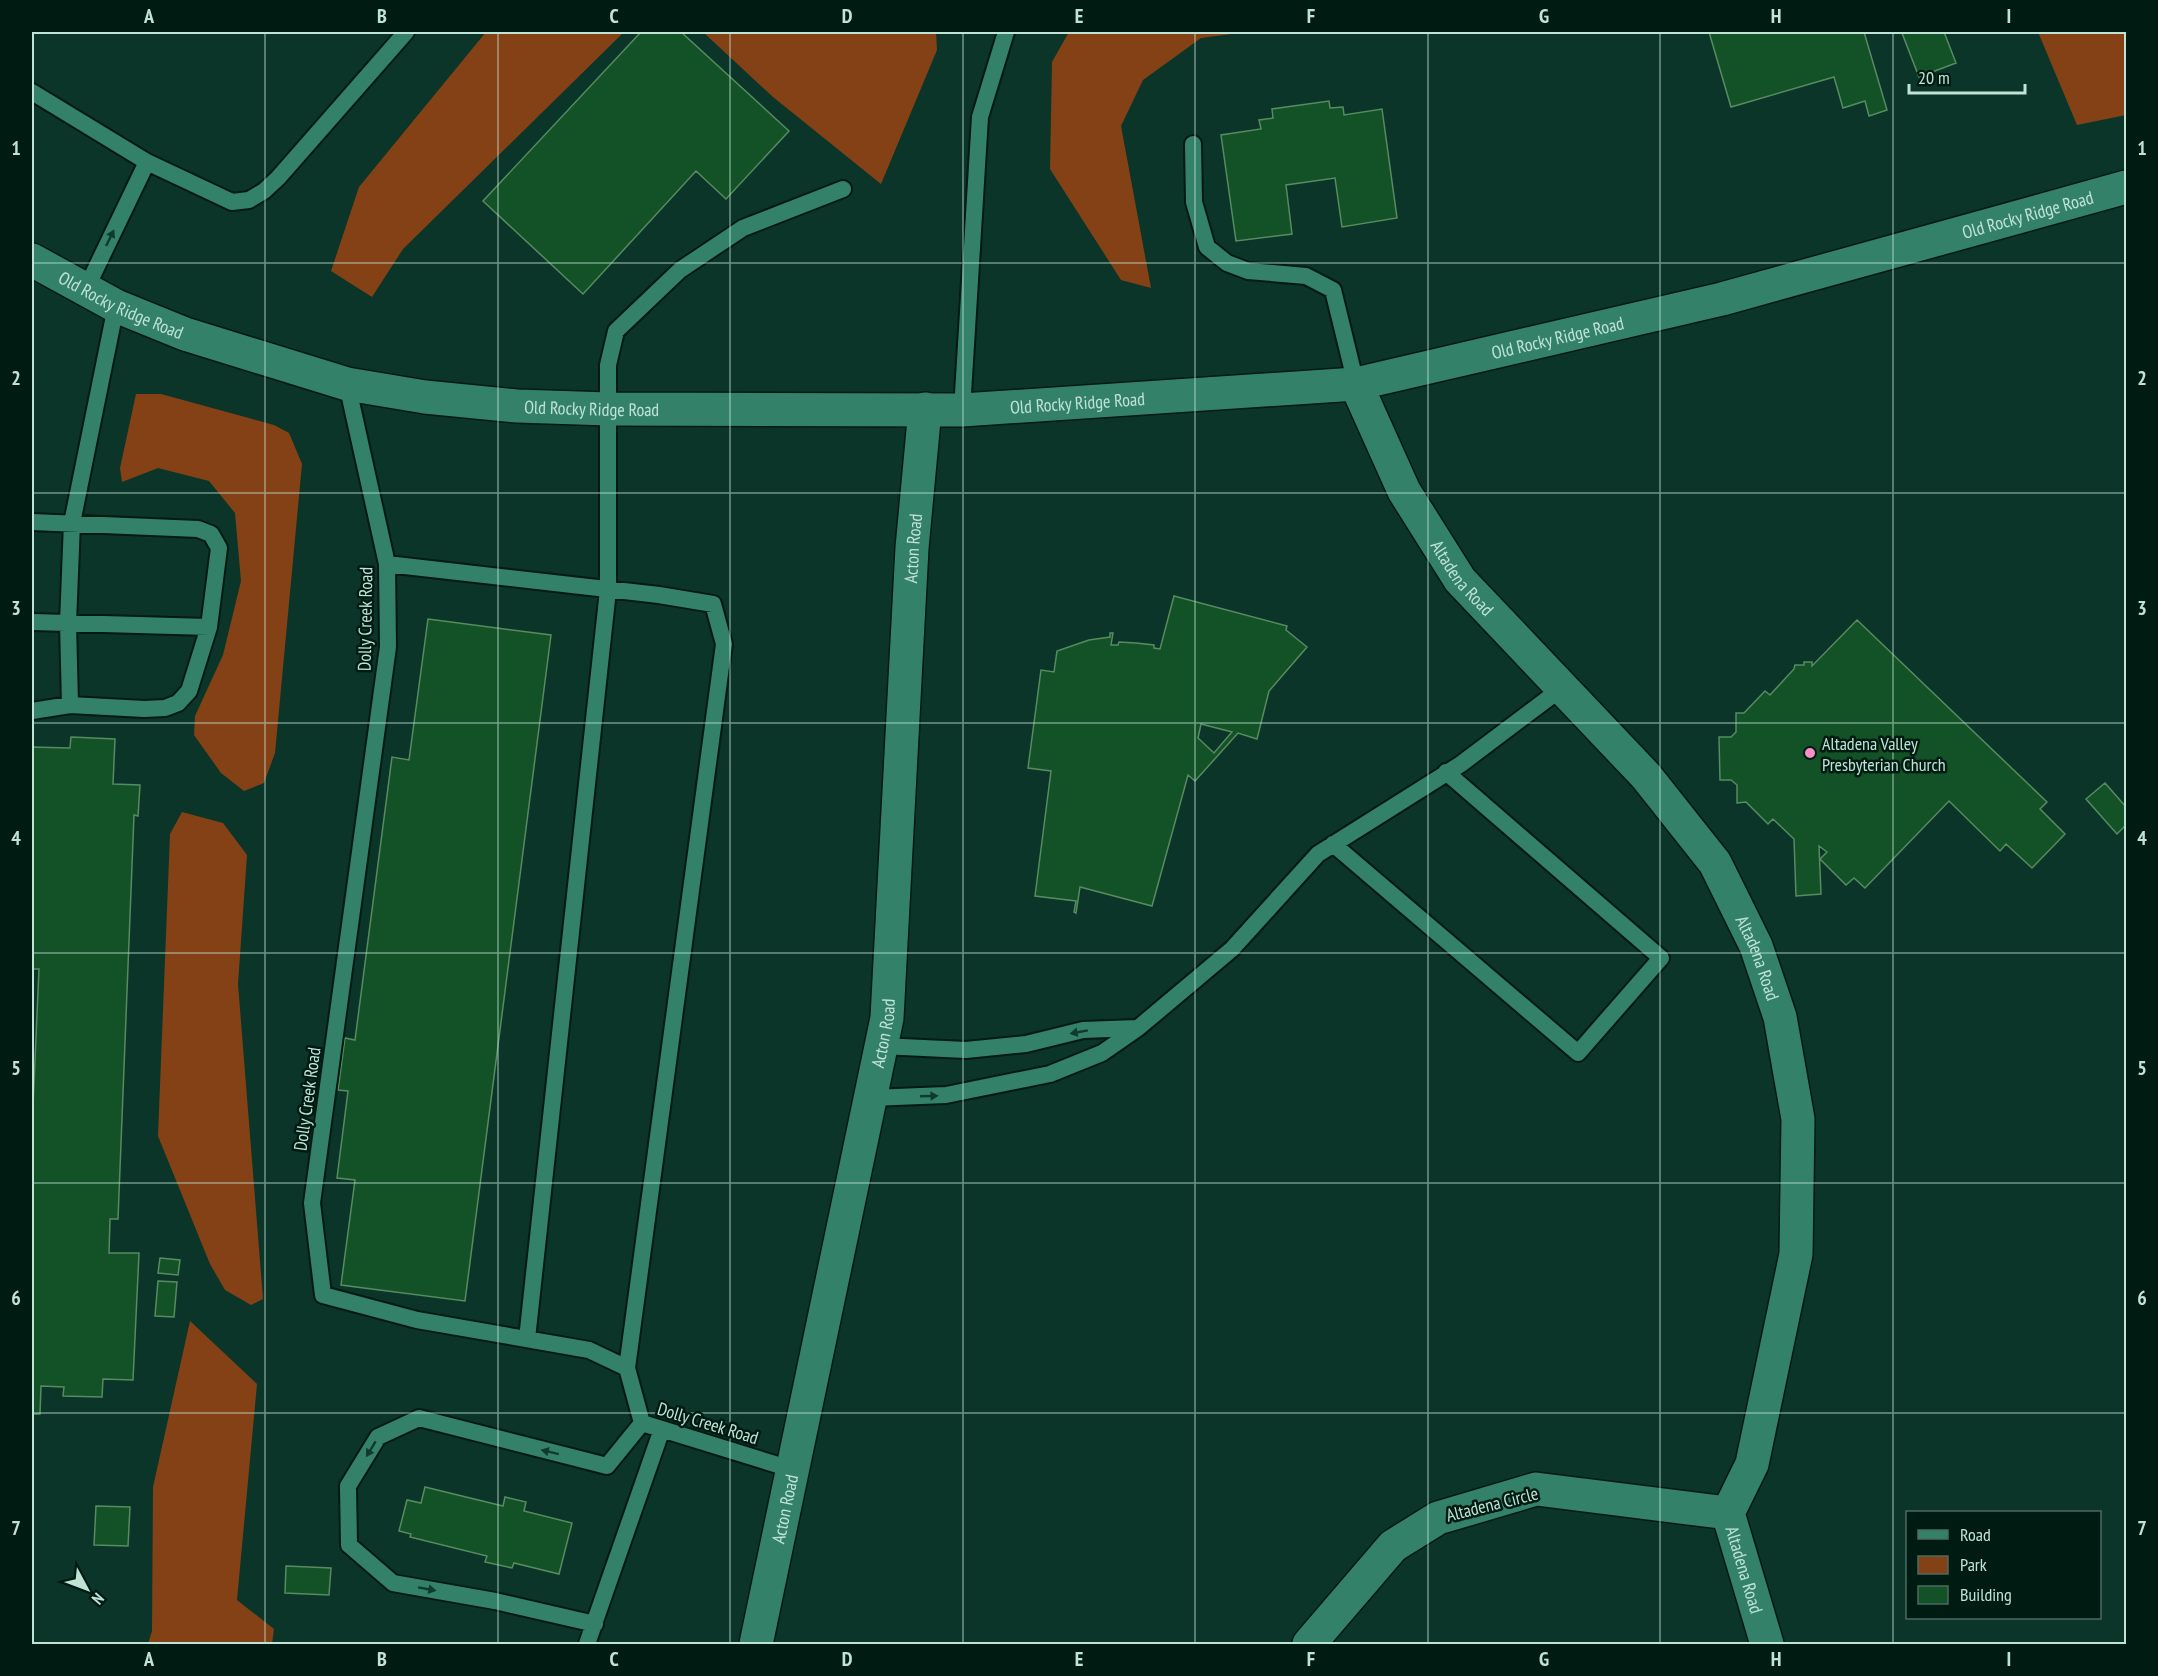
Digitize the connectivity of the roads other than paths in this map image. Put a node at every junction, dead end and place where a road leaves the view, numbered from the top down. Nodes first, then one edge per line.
1 (406, 32) edge
2 (1006, 32) edge
3 (32, 92) edge
4 (1193, 144) dead end
5 (147, 162) junction
6 (2127, 187) edge
7 (843, 189) dead end
8 (32, 260) edge
9 (85, 291) junction
10 (116, 306) junction
11 (347, 384) junction
12 (1356, 384) junction
13 (609, 409) junction
14 (925, 409) junction
15 (962, 410) junction
16 (32, 522) edge
17 (72, 523) junction
18 (387, 564) junction
19 (608, 590) junction
20 (32, 622) edge
21 (68, 623) junction
22 (209, 627) junction
23 (1562, 688) junction
24 (70, 705) junction
25 (32, 711) edge
26 (1446, 772) junction
27 (1333, 844) junction
28 (1138, 1028) junction
29 (881, 1046) junction
30 (871, 1098) junction
31 (527, 1339) junction
32 (627, 1368) junction
33 (642, 1423) junction
34 (662, 1430) junction
35 (794, 1470) junction
36 (1728, 1513) junction
37 (595, 1624) junction
38 (587, 1644) edge
39 (756, 1644) edge
40 (1309, 1644) edge
41 (1767, 1644) edge

1 - 5 lane
2 - 15 lane
3 - 5 lane
4 - 12 lane
9 -> 5 lane
6 - 12 street, Old Rocky Ridge Road
7 - 13 lane
8 - 9 street, Old Rocky Ridge Road
9 - 10 street, Old Rocky Ridge Road
10 - 11 street, Old Rocky Ridge Road
10 - 17 lane
11 - 13 street, Old Rocky Ridge Road
11 - 18 lane, Dolly Creek Road
12 - 15 street, Old Rocky Ridge Road
12 - 23 street, Altadena Road
13 - 14 street, Old Rocky Ridge Road
13 - 19 lane
14 - 15 street, Old Rocky Ridge Road
14 - 29 street, Acton Road
16 - 17 lane
17 - 21 lane
17 - 22 lane
18 - 19 lane
18 - 31 lane, Dolly Creek Road
19 - 31 lane
19 - 32 lane
20 - 21 lane
21 - 22 lane
21 - 24 lane
22 - 24 lane
23 - 26 lane
23 - 36 street, Altadena Road
24 - 25 lane
26 - 27 lane
26 - 27 lane
27 - 28 lane
28 -> 29 lane
30 -> 28 lane
29 - 30 street, Acton Road
30 - 35 street, Acton Road
31 - 32 lane, Dolly Creek Road
32 - 33 lane, Dolly Creek Road
33 - 34 lane, Dolly Creek Road
33 -> 37 lane
34 - 35 lane, Dolly Creek Road
34 - 37 lane
35 - 39 street, Acton Road
36 - 40 street, Altadena Circle
36 - 41 street, Altadena Road
37 - 38 lane

